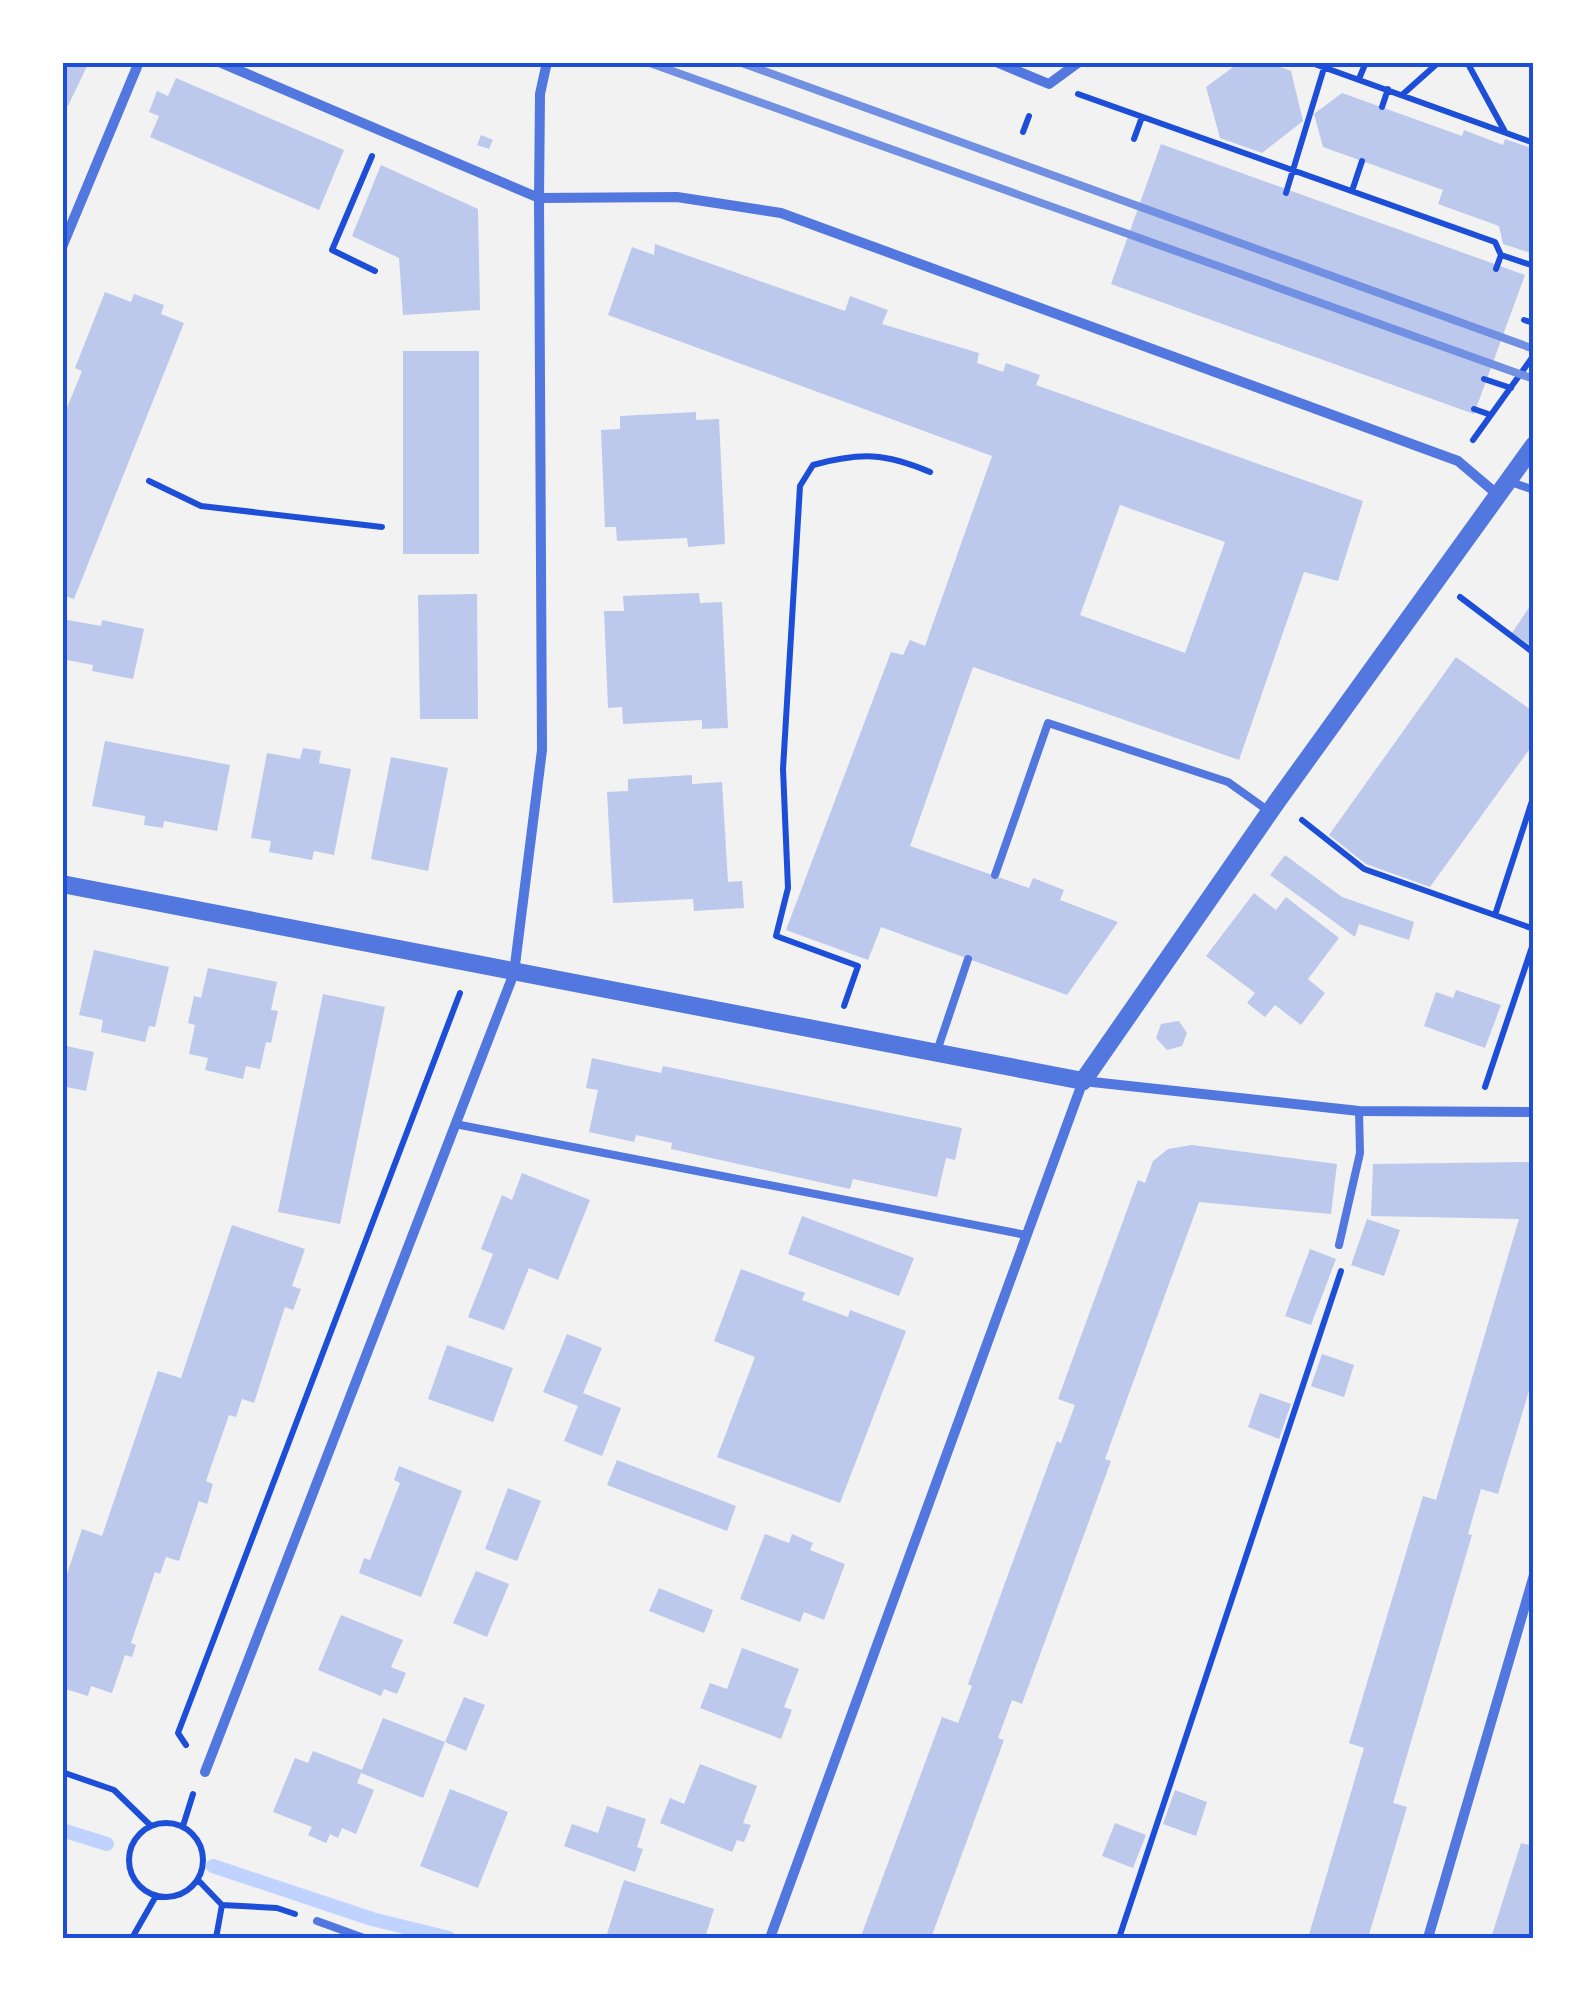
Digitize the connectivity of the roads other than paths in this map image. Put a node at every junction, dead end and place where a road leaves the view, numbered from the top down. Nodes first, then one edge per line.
1 (138, 62) edge
2 (219, 62) edge
3 (547, 62) edge
4 (996, 62) edge
5 (1079, 62) edge
6 (539, 198) junction
7 (62, 247) edge
8 (1534, 444) edge
9 (1503, 488) junction
10 (1534, 490) edge
11 (1274, 806) junction
12 (995, 876) dead end
13 (62, 884) edge
14 (968, 959) dead end
15 (514, 972) junction
16 (936, 1054) junction
17 (1083, 1081) junction
18 (1359, 1110) junction
19 (1534, 1112) edge
20 (456, 1124) junction
21 (1026, 1235) junction
22 (1340, 1245) road end
23 (1534, 1575) edge
24 (205, 1772) road end
25 (317, 1921) road end
26 (364, 1938) edge
27 (770, 1938) edge
28 (1428, 1938) edge

1 - 7 street
2 - 6 street
3 - 6 street
4 - 5 street
6 - 9 street
6 - 15 street
8 - 9 street
9 - 10 lane
9 - 11 street
11 - 12 lane
11 - 17 street
13 - 15 street
14 - 16 lane
15 - 16 street
15 - 20 street
16 - 17 street
17 - 18 street
17 - 21 street
18 - 19 street
18 - 22 lane
20 - 21 lane
20 - 24 street
21 - 27 street
23 - 28 street
25 - 26 lane

